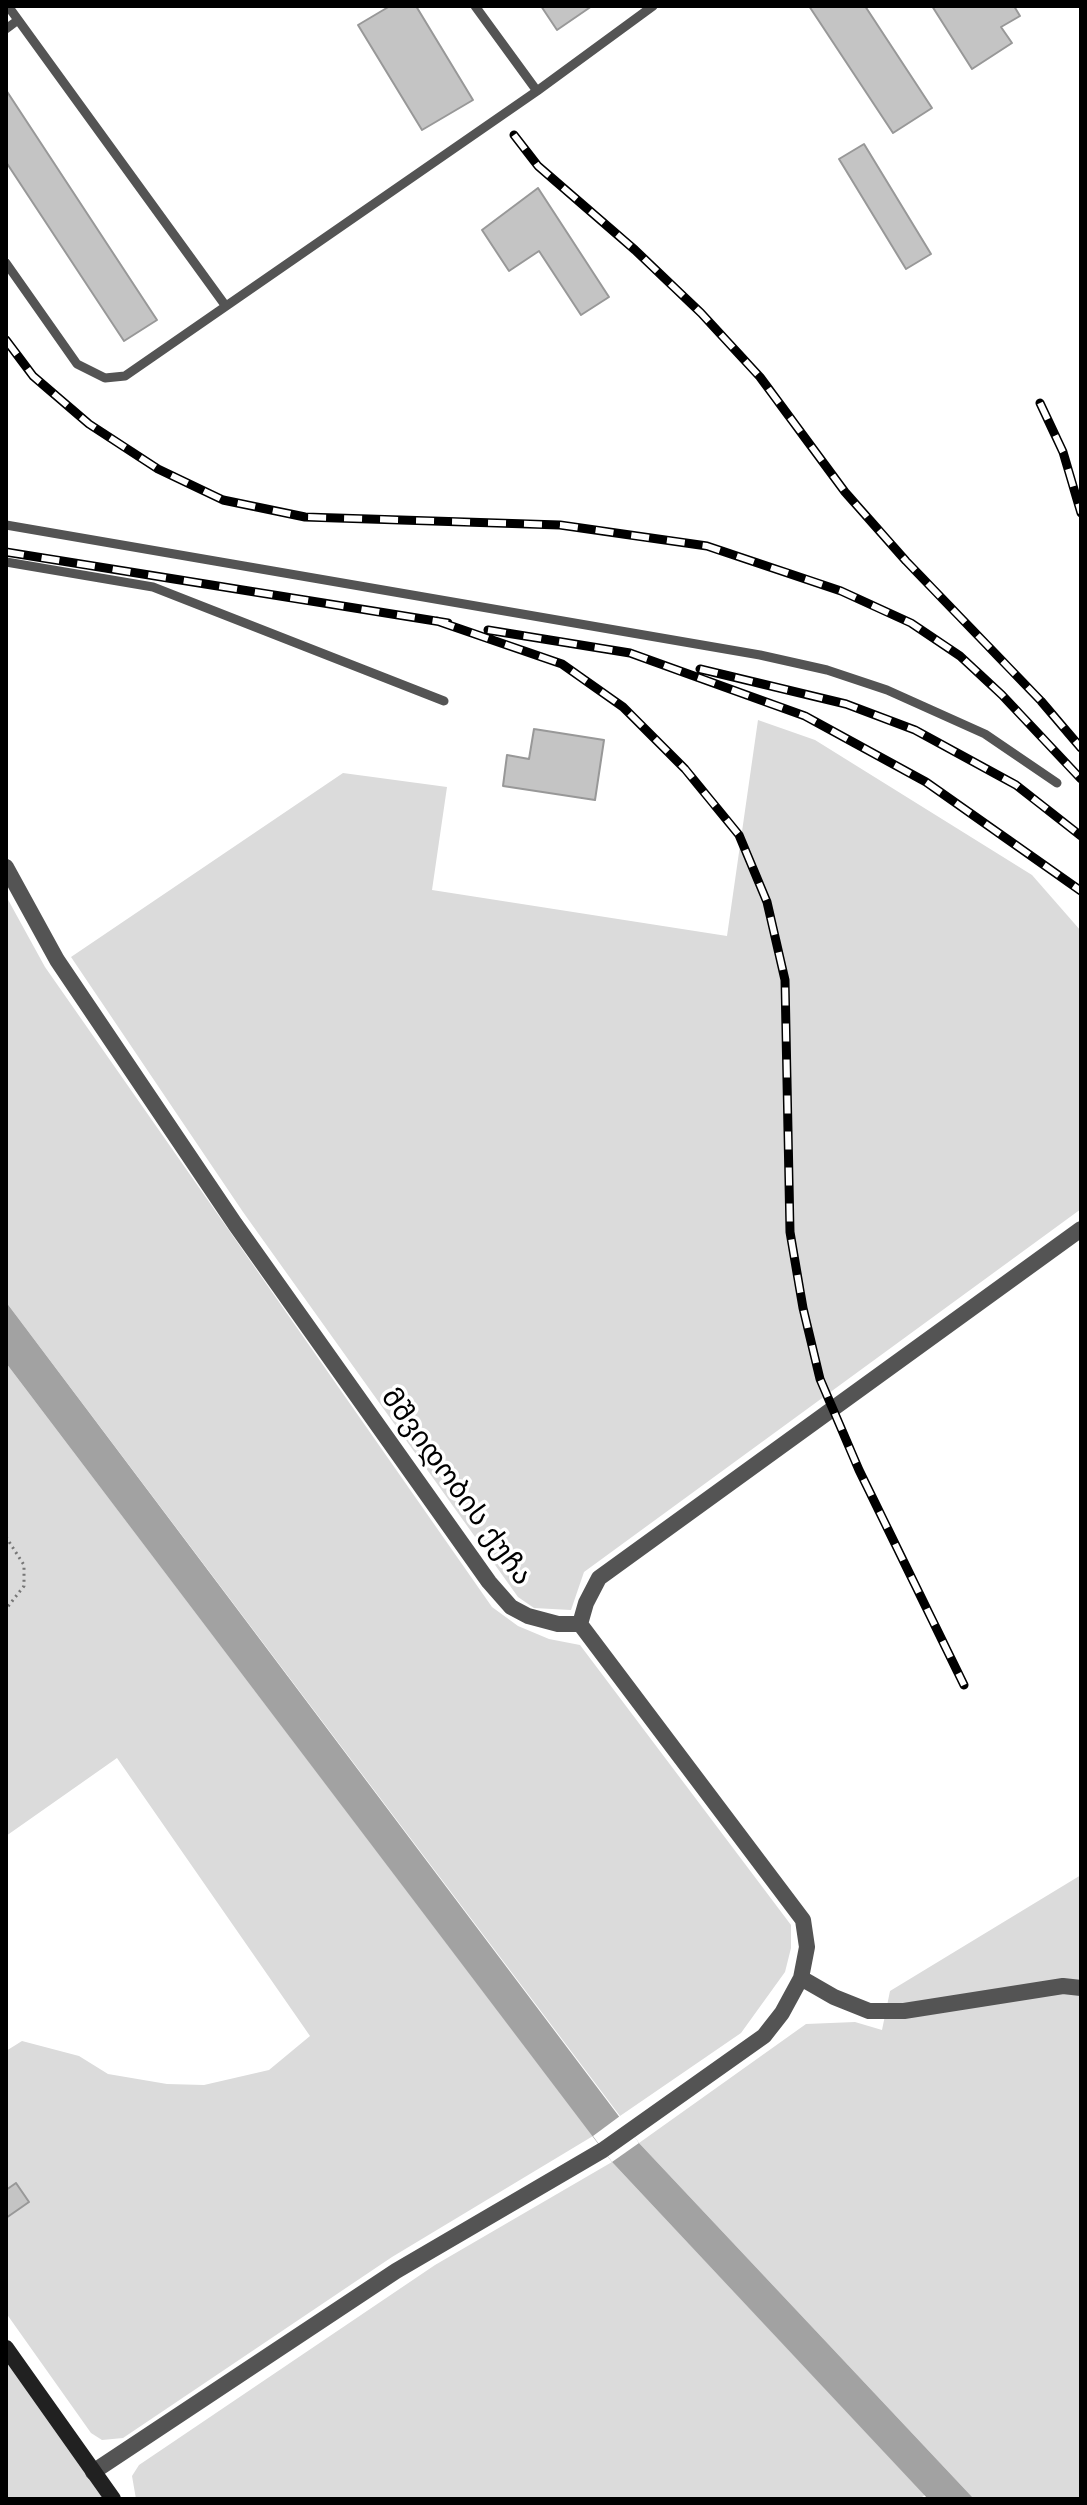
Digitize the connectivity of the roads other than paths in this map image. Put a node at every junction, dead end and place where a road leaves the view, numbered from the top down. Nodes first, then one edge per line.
1 (8, 6) edge
2 (475, 6) edge
3 (653, 6) edge
4 (18, 20) junction
5 (6, 29) edge
6 (537, 91) junction
7 (6, 263) edge
8 (225, 305) junction
9 (6, 525) edge
10 (6, 562) edge
11 (444, 701) dead end
12 (1057, 783) dead end
13 (6, 867) edge
14 (1081, 1229) edge
15 (580, 1624) junction
16 (801, 1978) junction
17 (1081, 1988) edge
18 (6, 2348) edge
19 (93, 2472) junction
20 (113, 2499) edge

1 - 4 lane
2 - 6 lane
3 - 6 lane
4 - 5 lane
4 - 8 lane
6 - 8 lane
7 - 8 lane
9 - 12 lane
10 - 11 lane
13 - 15 street, მშვიდობის ქუჩა
14 - 15 street
15 - 16 street
16 - 17 street
16 - 19 street
18 - 19 main road
19 - 20 main road

